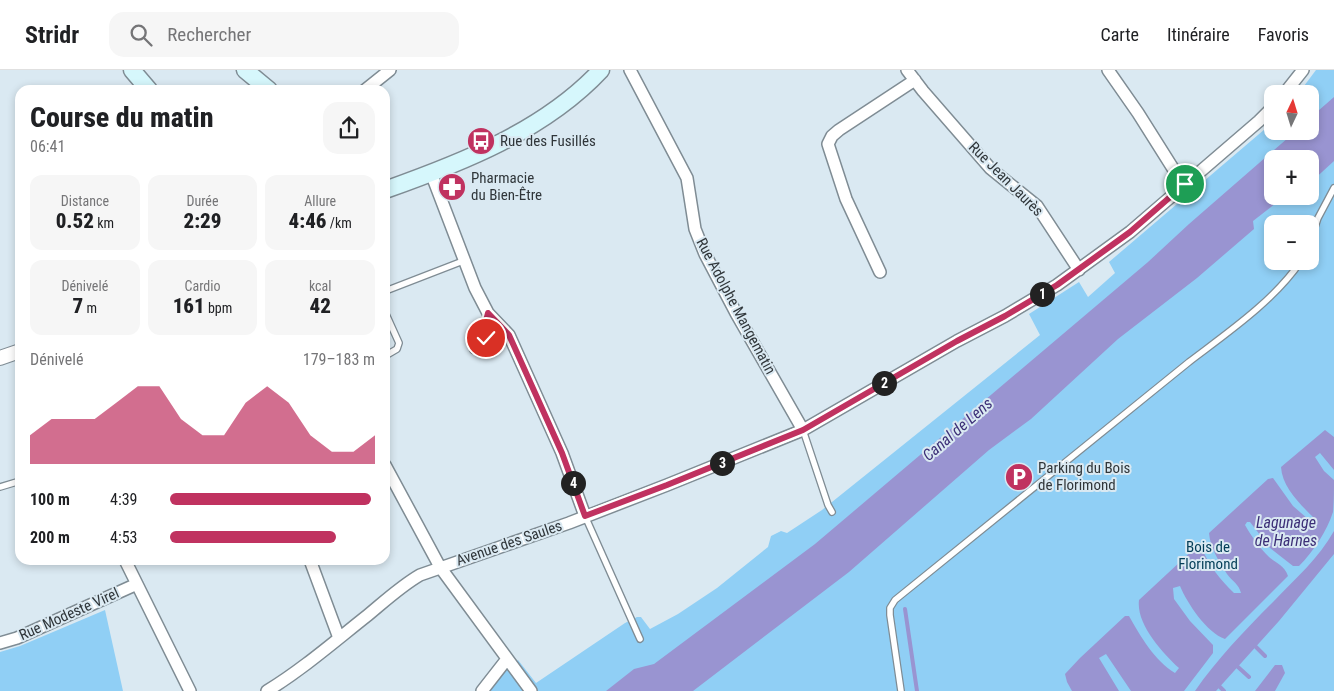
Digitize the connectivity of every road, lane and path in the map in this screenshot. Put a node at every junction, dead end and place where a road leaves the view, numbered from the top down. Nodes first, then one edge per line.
1 (132, 70) edge
2 (245, 70) edge
3 (390, 70) edge
4 (601, 70) edge
5 (630, 70) edge
6 (907, 70) edge
7 (1108, 70) edge
8 (1303, 70) edge
9 (915, 80) junction
10 (145, 85) edge
11 (263, 85) edge
12 (371, 85) edge
13 (1291, 85) edge
14 (1264, 116) edge
15 (431, 173) junction
16 (1185, 184) junction
17 (390, 188) edge
18 (1334, 188) edge
19 (1319, 216) edge
20 (463, 261) junction
21 (1079, 270) junction
22 (1295, 270) edge
23 (880, 272) dead end
24 (390, 289) edge
25 (488, 313) junction
26 (390, 323) edge
27 (473, 350) dead end
28 (390, 353) edge
29 (15, 354) edge
30 (0, 358) edge
31 (803, 430) junction
32 (390, 474) edge
33 (15, 482) edge
34 (0, 487) edge
35 (832, 512) dead end
36 (585, 516) junction
37 (128, 565) edge
38 (312, 565) edge
39 (440, 567) junction
40 (137, 584) junction
41 (339, 638) junction
42 (640, 640) dead end
43 (0, 643) edge
44 (506, 659) junction
45 (190, 691) edge
46 (267, 691) edge
47 (482, 691) edge
48 (531, 691) edge
49 (901, 691) edge

1 - 10 main road
2 - 11 main road
3 - 12 street
4 - 15 main road
5 - 31 street, Rue Adolphe Mangematin
6 - 9 street, Rue Jean Jaurès
7 - 16 street
8 - 13 street
9 - 21 street, Rue Jean Jaurès
9 - 23 street
14 - 16 street, Avenue des Saules
15 - 17 main road
15 - 20 street
16 - 21 street, Avenue des Saules
18 - 19 lane
20 - 24 lane
20 - 25 street
21 - 31 street, Avenue des Saules
22 - 49 lane
25 - 27 lane
25 - 36 street
26 - 28 lane
29 - 30 street
31 - 35 lane
31 - 36 street, Avenue des Saules
32 - 39 street
33 - 34 lane
36 - 39 street, Avenue des Saules
36 - 42 lane
37 - 40 street, Rue Modeste Virel
38 - 41 street
39 - 41 street, Avenue des Saules
39 - 44 street
40 - 43 street, Rue Modeste Virel
40 - 45 street, Rue Modeste Virel
41 - 46 street, Avenue des Saules
44 - 47 street
44 - 48 street

